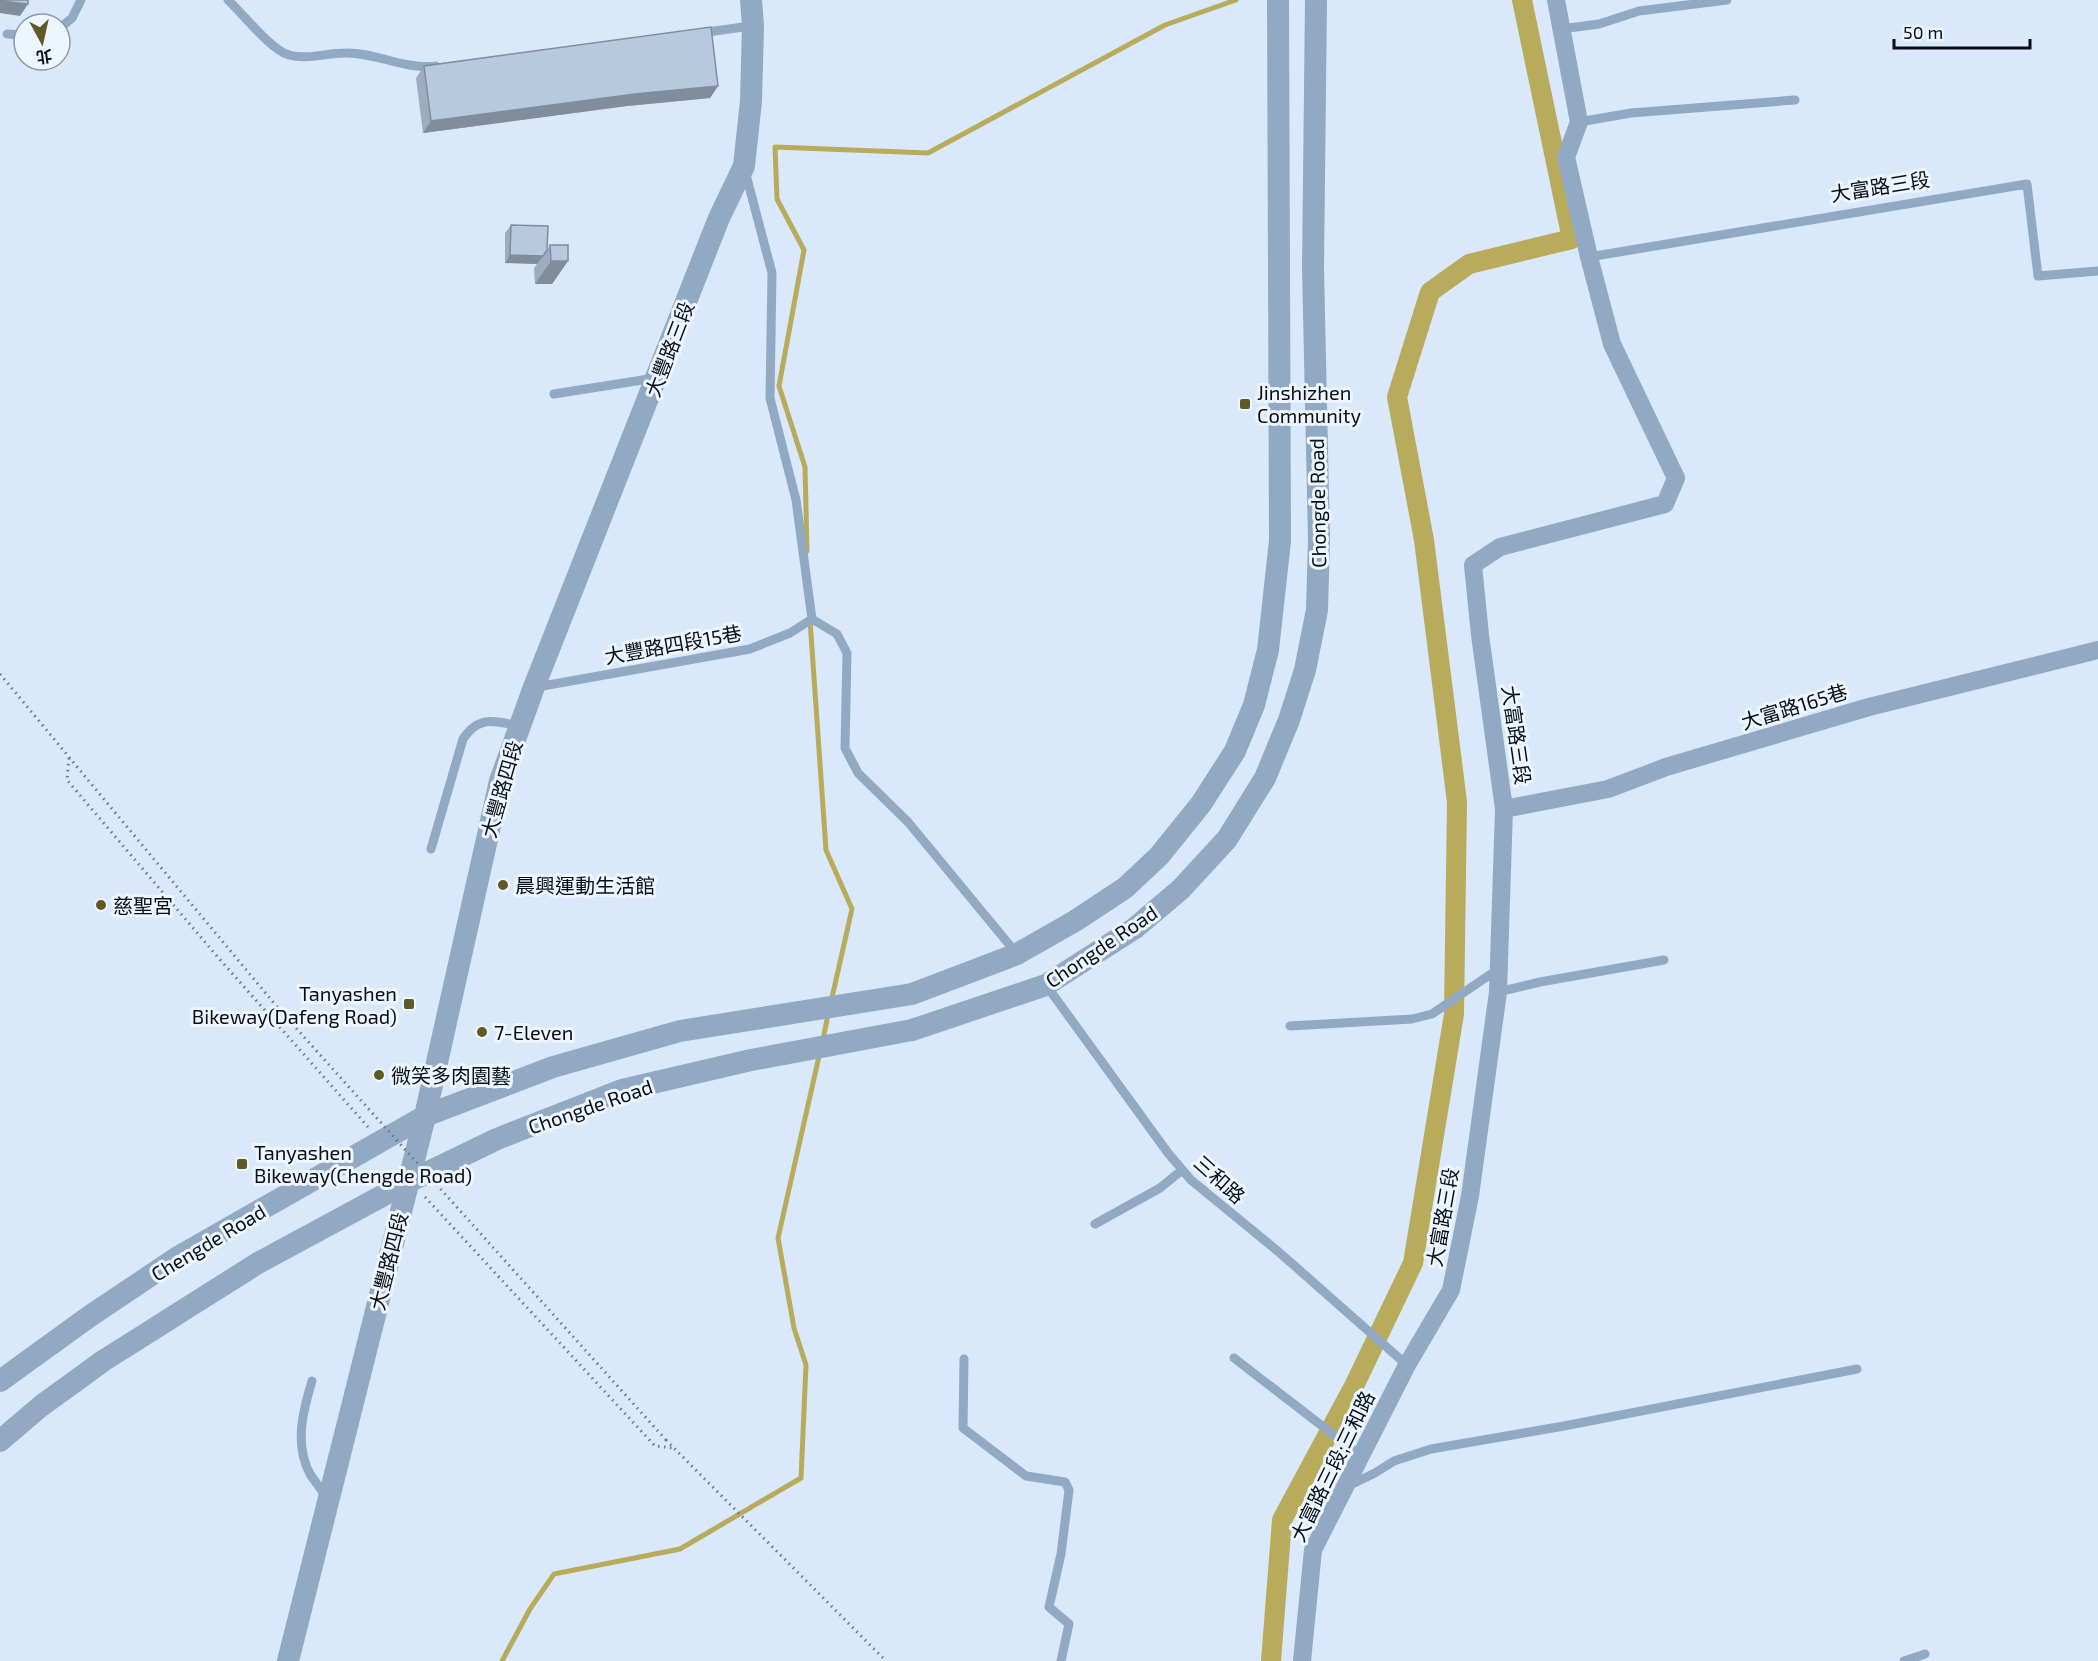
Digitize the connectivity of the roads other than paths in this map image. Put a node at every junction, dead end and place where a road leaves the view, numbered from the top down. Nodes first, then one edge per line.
1 (81, 0) edge
2 (228, 0) edge
3 (751, 0) edge
4 (1278, 0) edge
5 (1316, 0) edge
6 (1556, 0) edge
7 (1727, 0) edge
8 (72, 18) edge
9 (753, 26) junction
10 (1561, 29) junction
11 (7, 34) dead end
12 (12, 34) edge
13 (693, 34) edge
14 (443, 65) edge
15 (1795, 100) dead end
16 (1578, 122) junction
17 (744, 166) junction
18 (1589, 257) junction
19 (2098, 271) edge
20 (657, 377) junction
21 (554, 394) dead end
22 (812, 619) junction
23 (2098, 650) edge
24 (534, 687) junction
25 (519, 726) junction
26 (1504, 809) junction
27 (431, 849) dead end
28 (1017, 954) junction
29 (1664, 960) dead end
30 (1492, 974) junction
31 (1046, 985) junction
32 (1498, 992) junction
33 (1290, 1026) dead end
34 (425, 1116) junction
35 (1182, 1170) junction
36 (408, 1182) junction
37 (1095, 1224) dead end
38 (1234, 1358) dead end
39 (964, 1359) dead end
40 (1407, 1365) junction
41 (1857, 1369) dead end
42 (312, 1381) dead end
43 (0, 1382) edge
44 (0, 1441) edge
45 (1361, 1456) junction
46 (1346, 1487) junction
47 (328, 1500) junction
48 (1925, 1654) dead end
49 (288, 1661) edge
50 (1061, 1661) edge
51 (1302, 1661) edge
52 (1904, 1661) edge

1 - 8 lane
2 - 14 lane
3 - 9 street, 大豐路三段
4 - 28 street, Chongde Road
5 - 31 street, Chongde Road
6 - 10 street, 大富路三段
7 - 10 lane
9 - 13 lane
9 - 17 street, 大豐路三段
10 - 16 street, 大富路三段
11 - 12 lane
15 - 16 lane
16 - 18 street, 大富路三段
17 - 20 street, 大豐路三段
17 - 22 lane
18 - 19 lane, 大富路三段
18 - 26 street, 大富路三段
20 - 21 lane
20 - 24 street, 大豐路三段
22 - 24 lane, 大豐路四段15巷
22 - 28 lane
23 - 26 street, 大富路165巷
24 - 25 street, 大豐路四段
25 - 27 lane
25 - 34 street, 大豐路四段
26 - 30 street, 大富路三段
28 - 34 street, Chongde Road
29 - 32 lane
30 - 32 street, 大富路三段
30 - 33 lane
31 - 35 lane, 三和路
31 - 36 street, Chongde Road
32 - 40 street, 大富路三段
34 - 36 street, 大豐路四段
34 - 43 street, Chengde Road
35 - 37 lane
35 - 40 lane, 三和路
36 - 44 street
36 - 47 street, 大豐路四段
38 - 45 lane
39 - 50 lane
40 - 45 street, 大富路三段;三和路
41 - 46 lane
42 - 47 lane
45 - 46 street, 大富路三段;三和路
46 - 51 street, 大富路三段;三和路
47 - 49 street, 大豐路四段
48 - 52 lane

